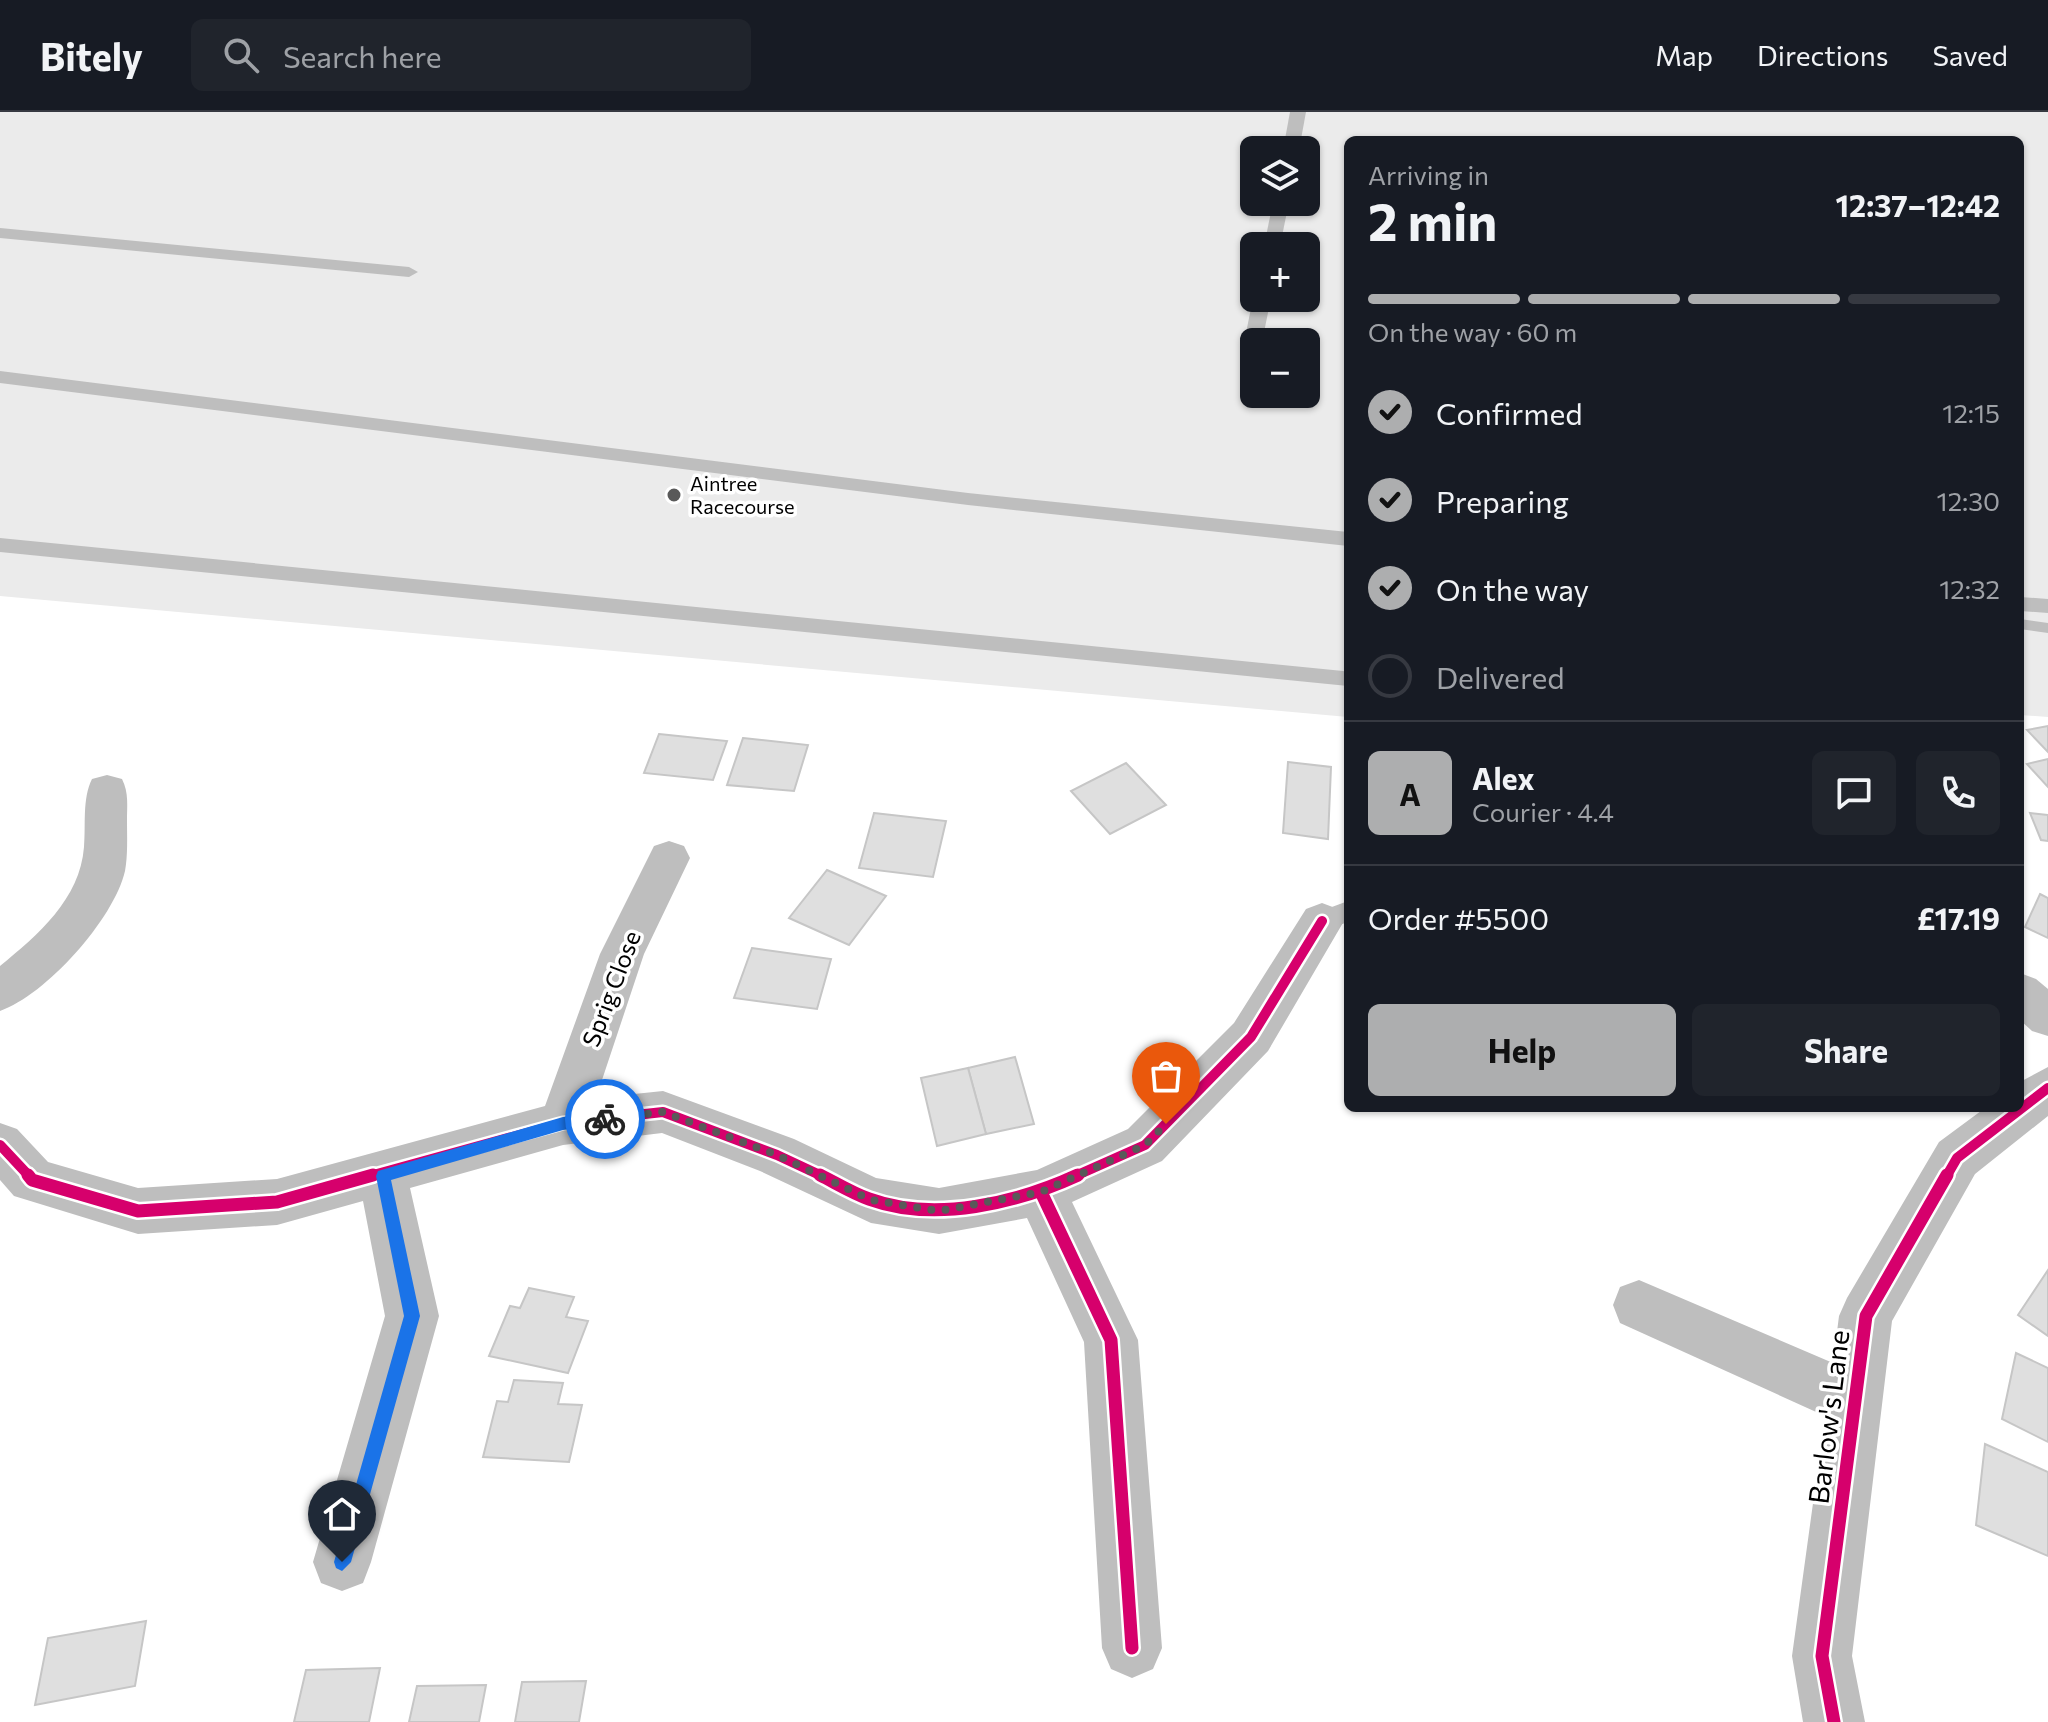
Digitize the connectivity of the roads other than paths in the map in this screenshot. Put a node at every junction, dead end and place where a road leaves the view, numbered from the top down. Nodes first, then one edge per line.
1 (1298, 112) edge
2 (1294, 136) edge
3 (0, 233) edge
4 (409, 272) dead end
5 (0, 377) edge
6 (1344, 539) edge
7 (0, 545) edge
8 (2024, 604) edge
9 (2048, 606) edge
10 (1343, 679) dead end
11 (107, 790) dead end
12 (669, 858) dead end
13 (1335, 916) edge
14 (0, 992) edge
15 (2024, 996) edge
16 (2048, 1017) edge
17 (2048, 1088) edge
18 (2024, 1106) edge
19 (2017, 1112) edge
20 (563, 1123) junction
21 (0, 1145) edge
22 (383, 1176) junction
23 (1041, 1192) junction
24 (1639, 1305) dead end
25 (1855, 1401) junction
26 (342, 1562) dead end
27 (1132, 1648) dead end
28 (1834, 1722) edge

1 - 2 lane
3 - 4 lane
5 - 6 lane
7 - 10 lane
8 - 9 lane
11 - 14 street
12 - 20 street, Sprig Close
13 - 23 street
15 - 16 street
17 - 18 street, Barlow's Lane
19 - 25 street, Barlow's Lane
20 - 22 street
20 - 23 street
21 - 22 street
22 - 26 street
23 - 27 street
24 - 25 street, Barlow's Lane
25 - 28 street, Barlow's Lane

